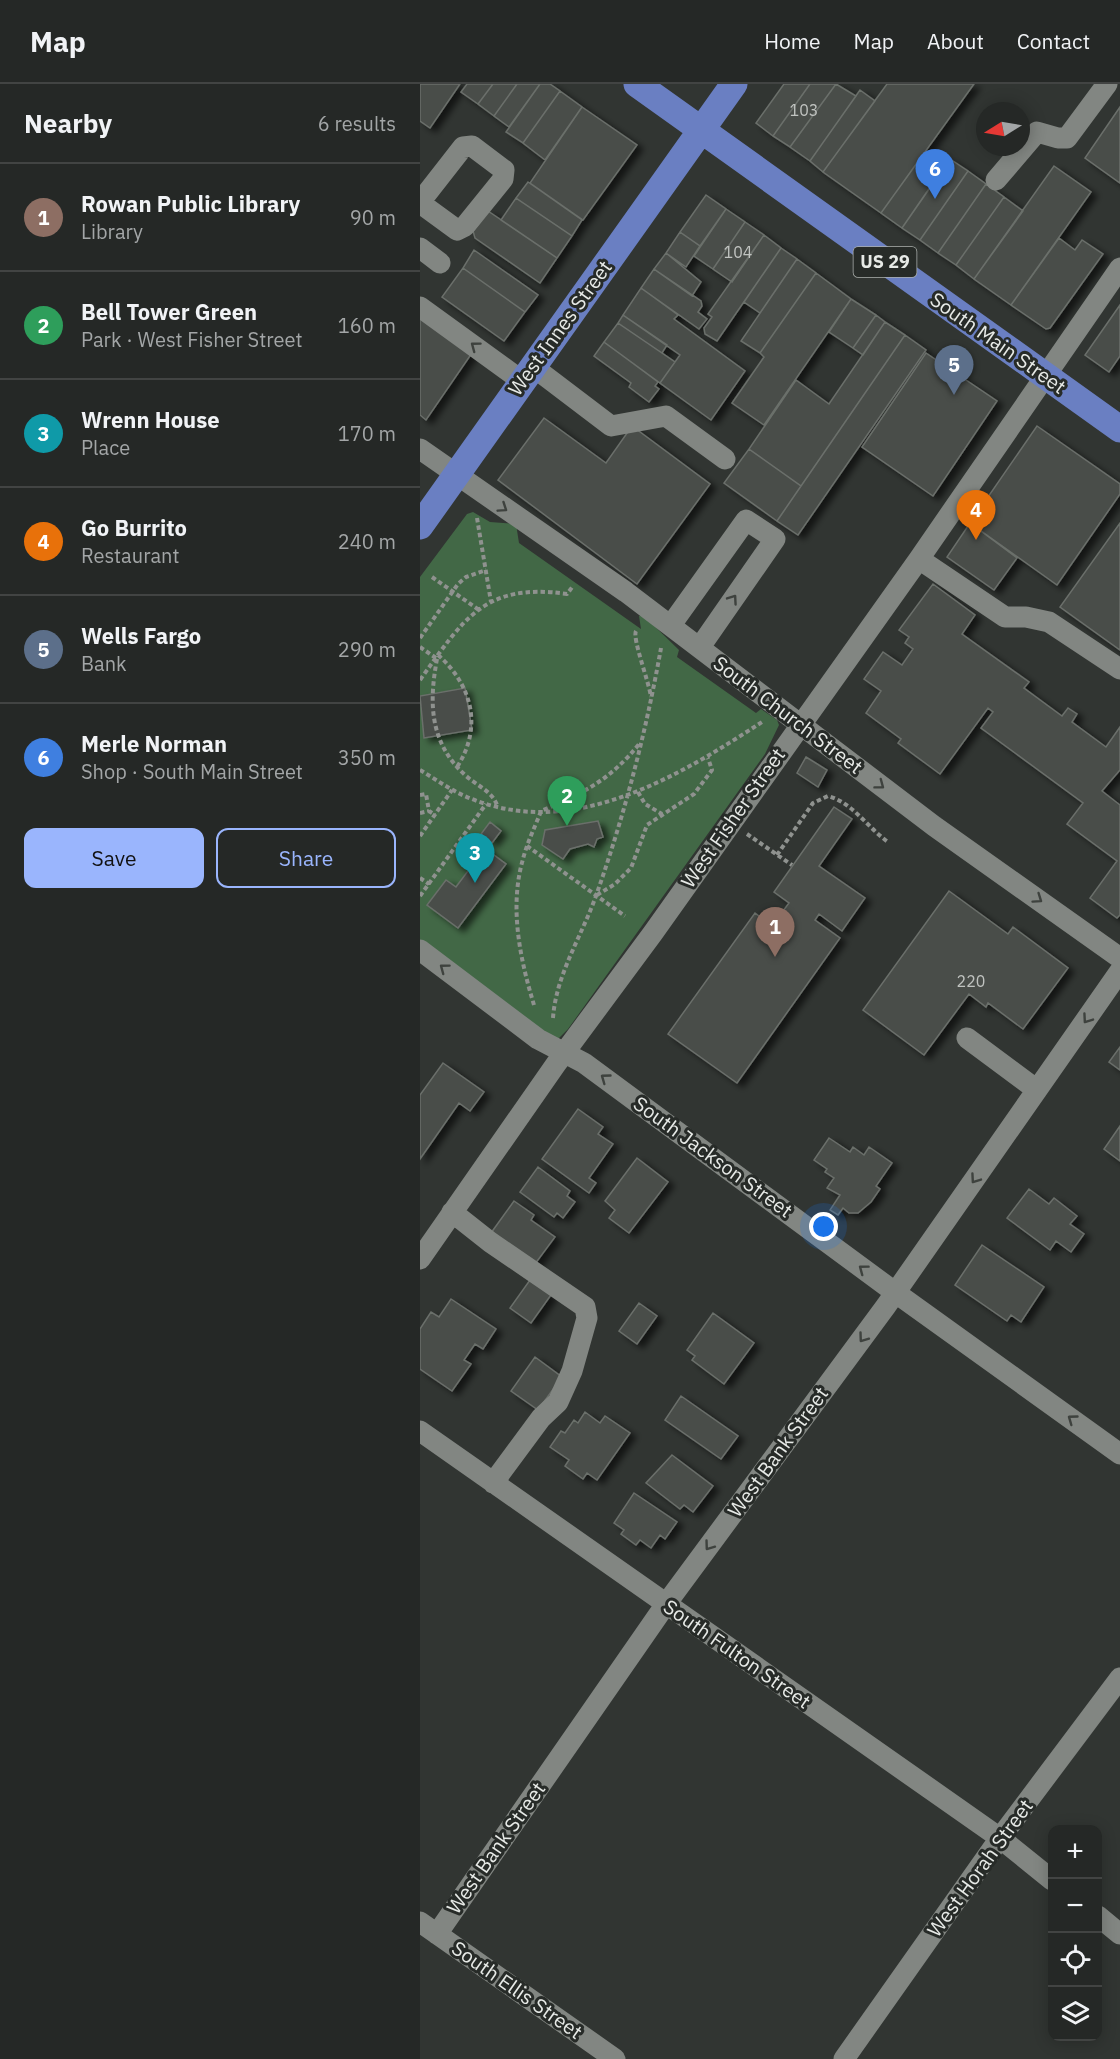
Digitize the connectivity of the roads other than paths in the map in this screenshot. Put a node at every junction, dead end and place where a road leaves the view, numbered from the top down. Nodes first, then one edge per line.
1 (637, 84) edge
2 (734, 84) edge
3 (1107, 84) edge
4 (701, 130) junction
5 (996, 180) dead end
6 (420, 248) edge
7 (440, 263) dead end
8 (1120, 268) edge
9 (420, 307) edge
10 (527, 373) junction
11 (1044, 375) junction
12 (1120, 429) edge
13 (420, 449) edge
14 (725, 459) dead end
15 (455, 474) junction
16 (420, 526) edge
17 (919, 558) junction
18 (670, 625) junction
19 (700, 647) junction
20 (1120, 669) edge
21 (800, 724) junction
22 (420, 950) edge
23 (1120, 957) edge
24 (1120, 971) edge
25 (967, 1038) dead end
26 (564, 1052) junction
27 (1037, 1090) junction
28 (452, 1212) junction
29 (420, 1259) edge
30 (896, 1293) junction
31 (420, 1431) edge
32 (1120, 1454) edge
33 (493, 1483) junction
34 (666, 1604) junction
35 (1120, 1678) edge
36 (1000, 1838) junction
37 (1052, 1879) edge
38 (1102, 1919) edge
39 (428, 1928) edge
40 (1120, 1934) edge
41 (615, 2059) edge
42 (844, 2059) edge

1 - 4 main road, US 29
2 - 4 main road, West Innes Street
3 - 5 street
4 - 10 main road, West Innes Street
4 - 11 main road, South Main Street / US 29
6 - 7 street
8 - 11 street, West Fisher Street
10 -> 9 street
10 - 14 street
10 - 15 main road, West Innes Street
11 - 12 main road, South Main Street / US 29
11 - 17 street, West Fisher Street
13 - 15 street, South Church Street
15 - 16 main road, West Innes Street
15 -> 18 street, South Church Street
17 - 20 street
17 - 21 street, West Fisher Street
18 - 19 street, South Church Street
19 -> 18 street
19 - 21 street, South Church Street
21 -> 23 street, South Church Street
21 - 26 street, West Fisher Street
26 -> 22 street, South Jackson Street
24 -> 27 street, West Bank Street
25 - 27 street
26 - 28 street, West Fisher Street
30 -> 26 street, South Jackson Street
27 -> 30 street, West Bank Street
28 - 29 street, West Fisher Street
28 - 33 street
32 -> 30 street, South Jackson Street
30 -> 34 street, West Bank Street
31 - 33 street, South Fulton Street
33 - 34 street, South Fulton Street
34 - 36 street, South Fulton Street
34 - 39 street, West Bank Street
35 - 36 street, West Horah Street
36 - 37 street, South Fulton Street
36 - 42 street, West Horah Street
38 - 40 street
39 - 41 street, South Ellis Street

